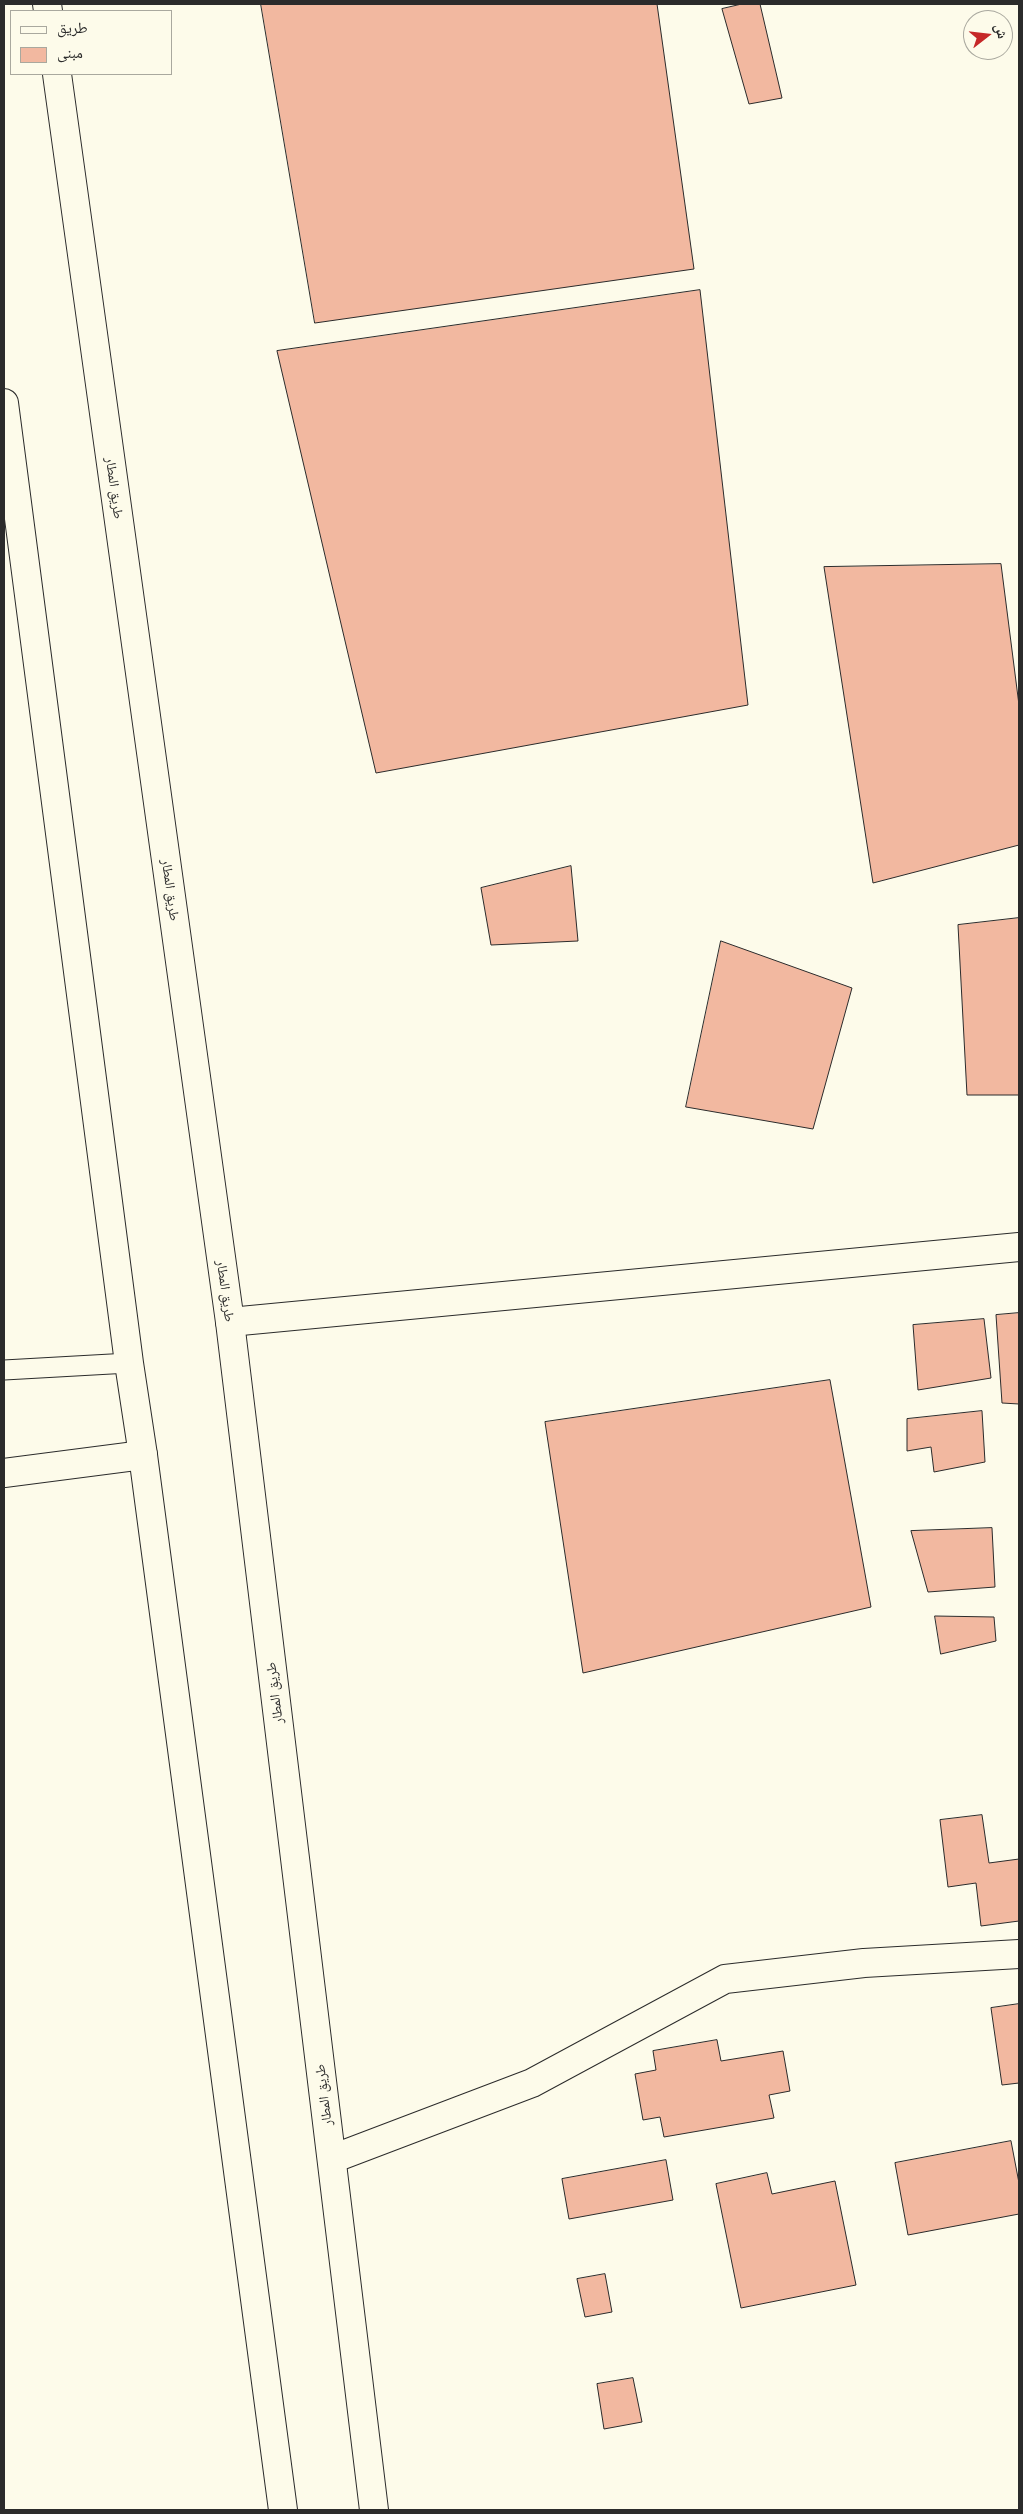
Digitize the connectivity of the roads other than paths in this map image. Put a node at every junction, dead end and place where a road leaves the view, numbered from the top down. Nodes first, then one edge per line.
1 (57, 75) edge
2 (4, 403) edge
3 (1019, 1247) edge
4 (230, 1322) junction
5 (129, 1363) junction
6 (4, 1370) edge
7 (143, 1455) junction
8 (4, 1473) edge
9 (1019, 1954) edge
10 (332, 2159) junction
11 (283, 2510) edge
12 (374, 2510) edge

1 - 4 main road, طريق المطار
2 - 5 main road
3 - 4 main road
4 - 10 main road, طريق المطار
5 - 6 lane
5 - 7 main road
7 - 8 main road
7 - 11 main road
9 - 10 main road
10 - 12 main road, طريق المطار

